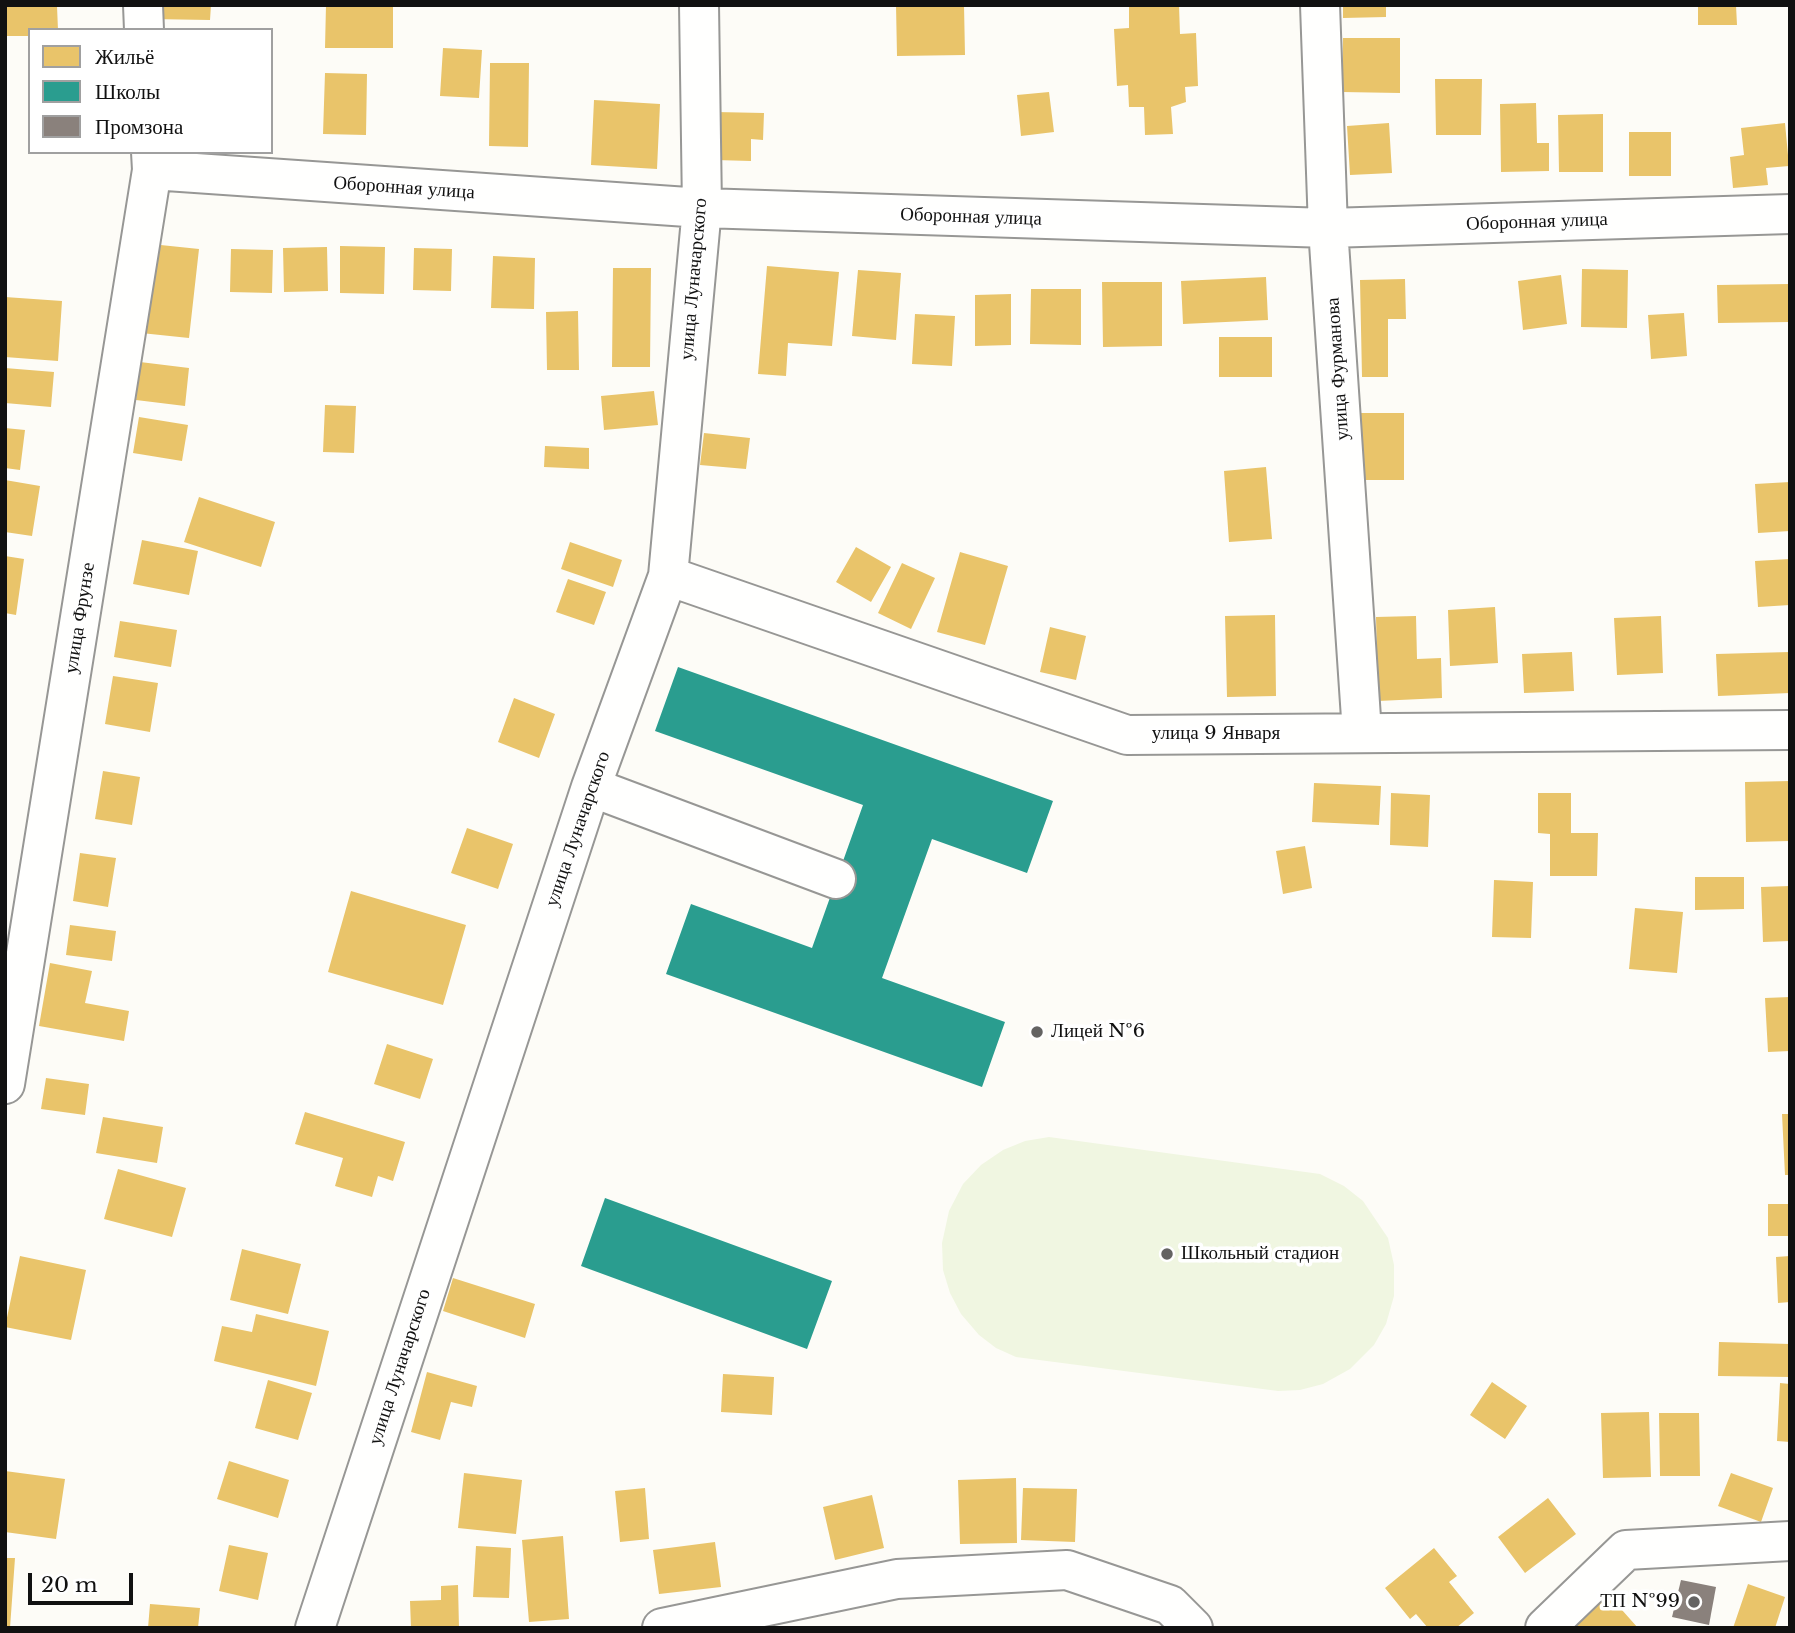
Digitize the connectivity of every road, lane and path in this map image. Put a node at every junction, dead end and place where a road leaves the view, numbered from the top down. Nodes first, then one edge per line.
1 (143, 5) edge
2 (699, 5) edge
3 (1320, 5) edge
4 (144, 28) edge
5 (152, 161) edge
6 (702, 208) junction
7 (1790, 214) edge
8 (1328, 228) junction
9 (668, 576) junction
10 (1790, 730) edge
11 (1362, 733) junction
12 (591, 786) junction
13 (836, 879) dead end
14 (5, 1084) edge
15 (1790, 1541) edge
16 (315, 1628) edge
17 (663, 1628) edge
18 (1193, 1628) edge
19 (1545, 1628) edge

1 - 4 street
2 - 6 street, улица Луначарского
3 - 8 street, улица Фурманова
5 - 6 street, Оборонная улица
5 - 14 street, улица Фрунзе
6 - 8 street, Оборонная улица
6 - 9 street, улица Луначарского
7 - 8 street, Оборонная улица
8 - 11 street, улица Фурманова
9 - 11 street, улица 9 Января
9 - 12 street, улица Луначарского
10 - 11 street, улица 9 Января
12 - 13 street
12 - 16 street, улица Луначарского
15 - 19 street
17 - 18 street

